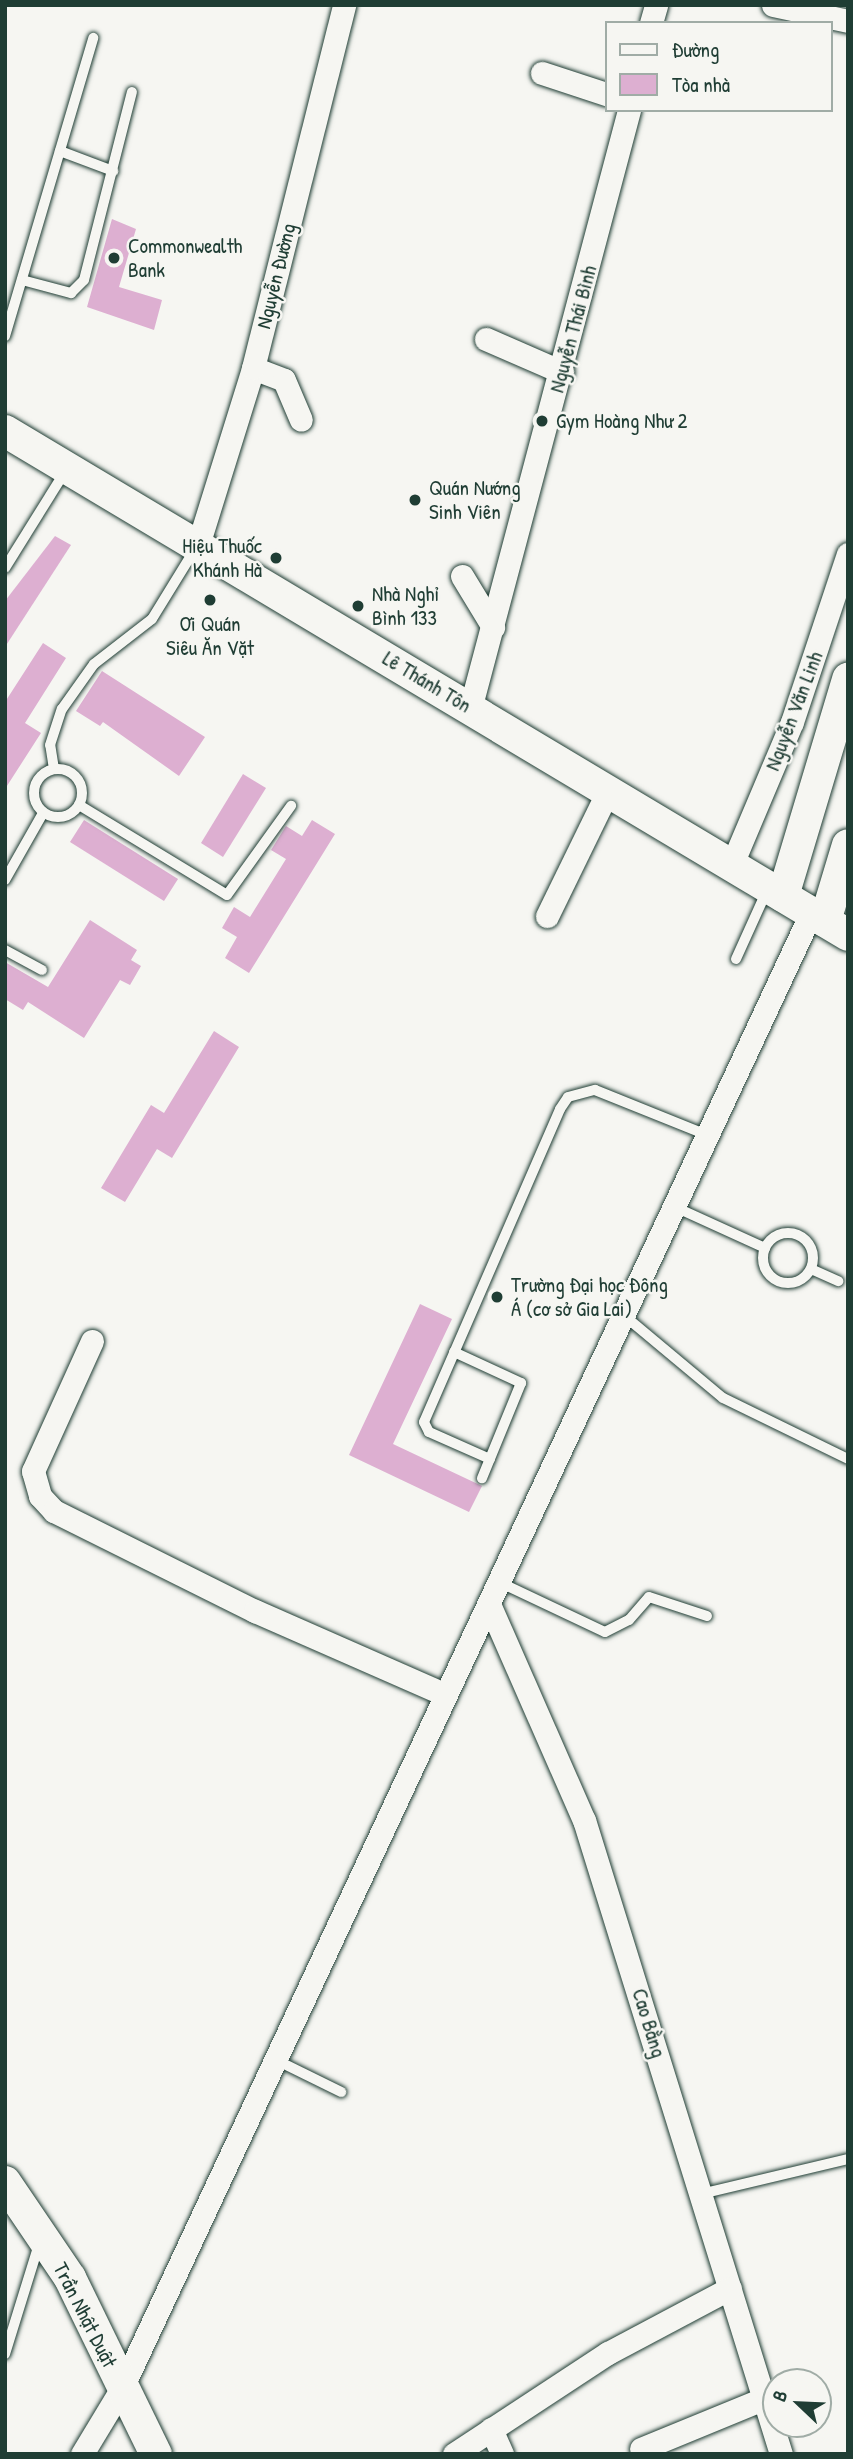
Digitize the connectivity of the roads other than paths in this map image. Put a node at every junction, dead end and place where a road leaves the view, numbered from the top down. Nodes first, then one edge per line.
1 (344, 5) edge
2 (773, 5) edge
3 (848, 21) edge
4 (93, 38) dead end
5 (542, 73) dead end
6 (132, 92) dead end
7 (604, 93) edge
8 (628, 112) edge
9 (60, 151) junction
10 (113, 171) junction
11 (22, 280) junction
12 (5, 336) edge
13 (486, 340) dead end
14 (253, 368) junction
15 (562, 373) junction
16 (301, 419) dead end
17 (5, 430) edge
18 (67, 467) junction
19 (198, 545) junction
20 (848, 554) edge
21 (5, 568) edge
22 (462, 576) dead end
23 (494, 627) junction
24 (848, 679) edge
25 (470, 709) junction
26 (54, 769) junction
27 (608, 791) junction
28 (79, 805) junction
29 (291, 806) dead end
30 (43, 813) junction
31 (848, 845) edge
32 (732, 864) junction
33 (5, 880) edge
34 (776, 891) junction
35 (547, 916) dead end
36 (828, 923) edge
37 (5, 950) edge
38 (736, 959) dead end
39 (42, 970) dead end
40 (707, 1135) junction
41 (675, 1208) junction
42 (765, 1248) junction
43 (811, 1269) junction
44 (838, 1281) dead end
45 (626, 1317) junction
46 (92, 1341) dead end
47 (454, 1352) junction
48 (491, 1459) junction
49 (848, 1459) edge
50 (482, 1478) dead end
51 (499, 1582) junction
52 (489, 1604) junction
53 (707, 1616) dead end
54 (444, 1694) junction
55 (274, 2059) junction
56 (341, 2092) dead end
57 (848, 2159) edge
58 (5, 2182) edge
59 (701, 2194) junction
60 (42, 2235) junction
61 (730, 2288) junction
62 (5, 2354) edge
63 (122, 2388) junction
64 (762, 2396) edge
65 (762, 2399) edge
66 (492, 2429) junction
67 (641, 2449) dead end
68 (82, 2454) edge
69 (156, 2454) edge
70 (454, 2454) edge
71 (502, 2454) edge

1 - 14 street, Nguyễn Đường
2 - 3 street
4 - 9 lane
5 - 7 street
6 - 10 lane
8 - 15 street, Nguyễn Thái Bình
9 - 10 lane
9 - 11 lane
10 - 11 lane
11 - 12 lane
13 - 15 street
14 - 16 street
14 - 19 street, Nguyễn Đường
15 - 23 street, Nguyễn Thái Bình
17 - 18 main road, Lê Thánh Tôn
18 - 19 main road, Lê Thánh Tôn
18 - 21 lane
19 - 25 main road, Lê Thánh Tôn
19 - 26 lane
20 - 32 street, Nguyễn Văn Linh
22 - 23 street
23 - 25 street, Nguyễn Thái Bình
24 - 34 main road, Nguyễn Văn Linh
25 - 27 main road, Lê Thánh Tôn
26 - 28 lane
26 - 30 lane
27 - 32 main road, Lê Thánh Tôn
27 - 35 street
28 - 29 lane
28 - 30 lane
30 - 33 lane
31 - 36 main road
32 - 34 main road, Lê Thánh Tôn
34 - 36 main road, Lê Thánh Tôn
34 - 38 lane
36 - 40 street
37 - 39 lane
40 - 41 street
40 - 47 lane
41 - 42 lane
41 - 45 street
42 - 43 lane
42 - 43 lane
43 - 44 lane
45 - 49 lane
45 - 51 street
46 - 54 street
47 - 48 lane
47 - 48 lane
48 - 50 lane
51 - 52 street
51 - 53 lane
52 - 54 street
52 - 59 street, Cao Bằng
54 - 55 street
55 - 56 lane
55 - 63 street
57 - 59 lane
58 - 60 main road, Trần Nhật Duật
59 - 61 street, Cao Bằng
60 - 62 lane
60 - 63 main road, Trần Nhật Duật
61 - 64 street, Cao Bằng
61 - 66 street
63 - 68 street
63 - 69 main road, Trần Nhật Duật
65 - 67 street
66 - 70 street
66 - 71 street

